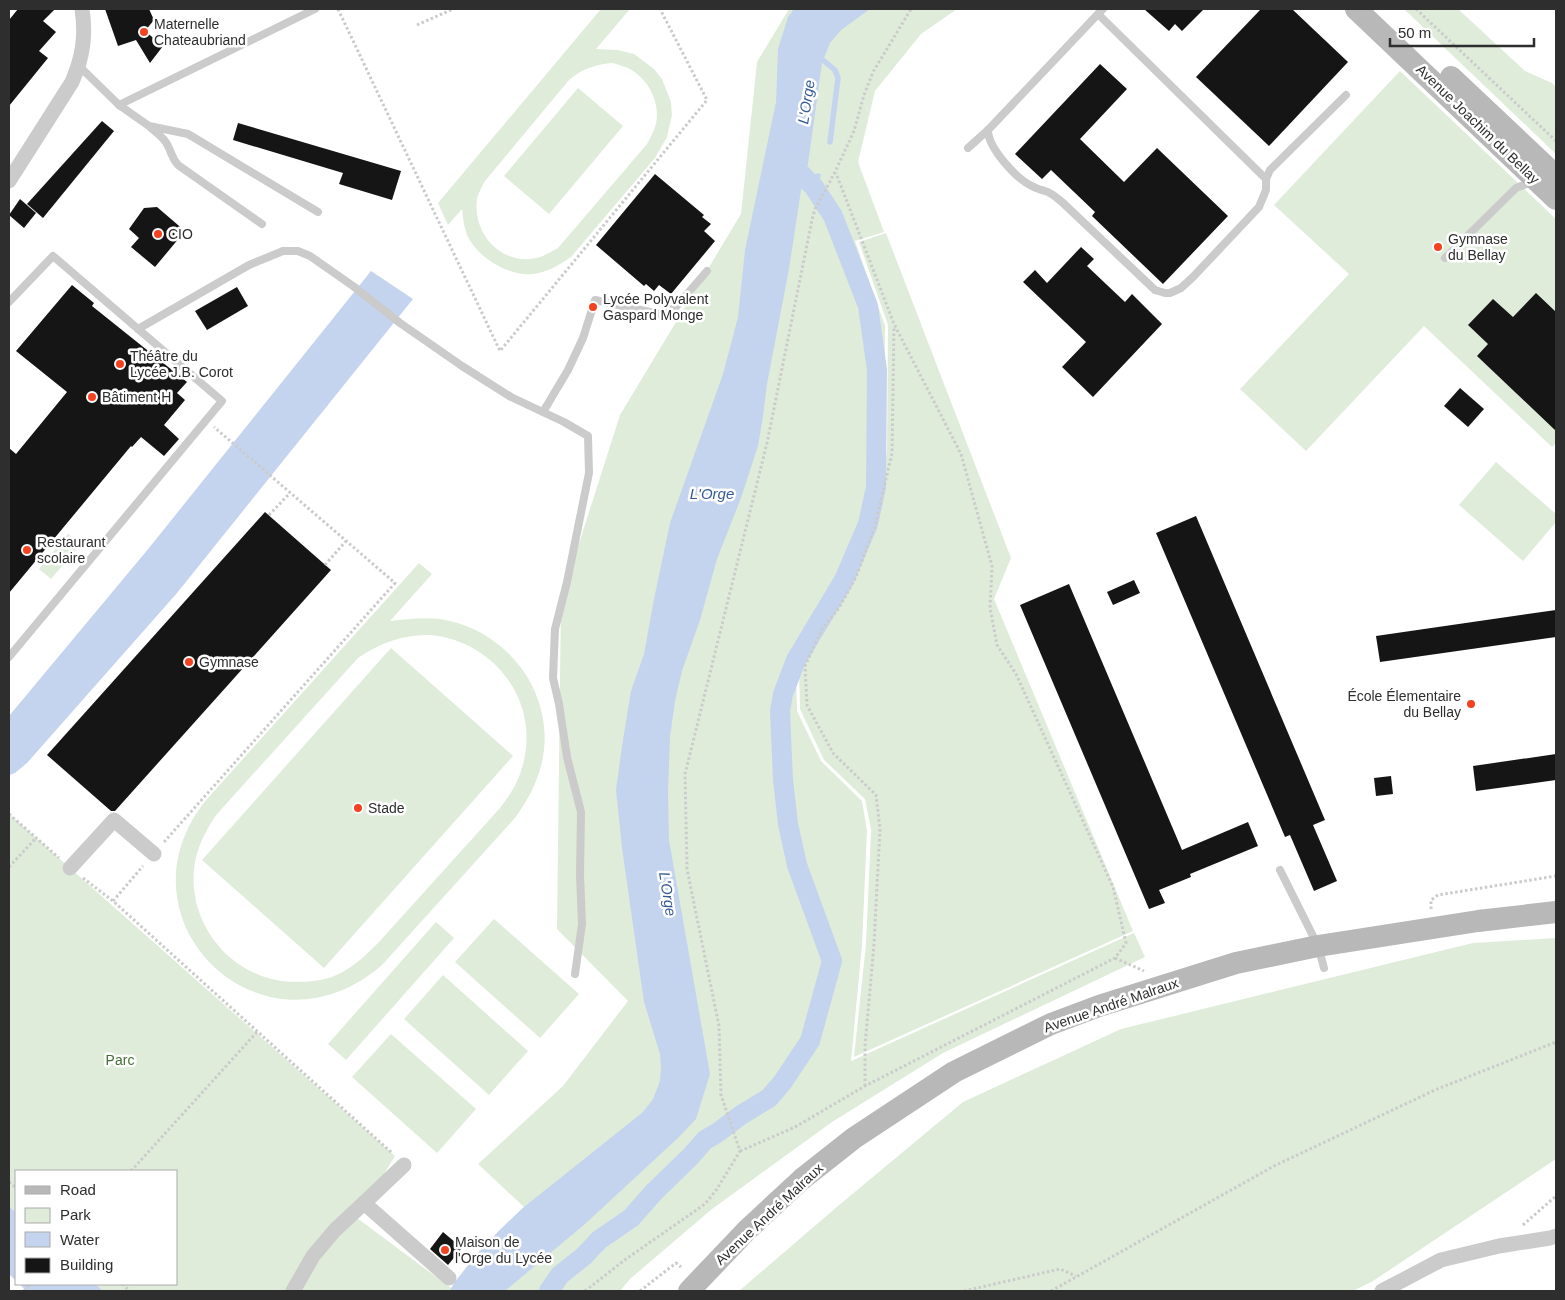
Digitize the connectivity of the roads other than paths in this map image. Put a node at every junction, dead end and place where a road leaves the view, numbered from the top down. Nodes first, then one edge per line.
1 (82, 9) edge
2 (315, 9) edge
3 (1356, 9) edge
4 (1379, 9) edge
5 (1101, 12) edge
6 (79, 66) junction
7 (1346, 95) dead end
8 (119, 105) junction
9 (150, 126) junction
10 (988, 130) junction
11 (968, 148) dead end
12 (1548, 175) edge
13 (1266, 179) junction
14 (9, 181) edge
15 (1556, 199) edge
16 (318, 212) dead end
17 (262, 224) dead end
18 (1445, 258) dead end
19 (707, 271) dead end
20 (9, 302) edge
21 (138, 329) junction
22 (543, 412) junction
23 (9, 657) edge
24 (154, 854) road end
25 (70, 868) road end
26 (1280, 870) dead end
27 (1556, 912) edge
28 (1318, 946) junction
29 (1324, 968) dead end
30 (575, 974) dead end
31 (404, 1165) road end
32 (364, 1203) junction
33 (1556, 1236) edge
34 (448, 1278) dead end
35 (292, 1291) edge
36 (689, 1291) edge
37 (1382, 1291) edge

1 - 6 street
2 - 8 lane
3 - 12 main road, Avenue Joachim du Bellay
4 - 12 main road, Avenue Joachim du Bellay
5 - 10 lane
5 - 13 lane
6 - 8 lane
6 - 14 street
7 - 13 lane
8 - 9 lane
9 - 16 lane
9 - 17 lane
10 - 11 lane
10 - 13 lane
12 - 15 main road, Avenue Joachim du Bellay
12 - 18 lane
19 - 22 lane
20 - 21 lane
21 - 22 lane
21 - 23 lane
22 - 30 lane
24 - 25 street
26 - 28 lane
27 - 28 main road, Avenue André Malraux
28 - 29 lane
28 - 36 main road, Avenue André Malraux
31 - 32 street
32 - 34 street
32 - 35 street
33 - 37 street

